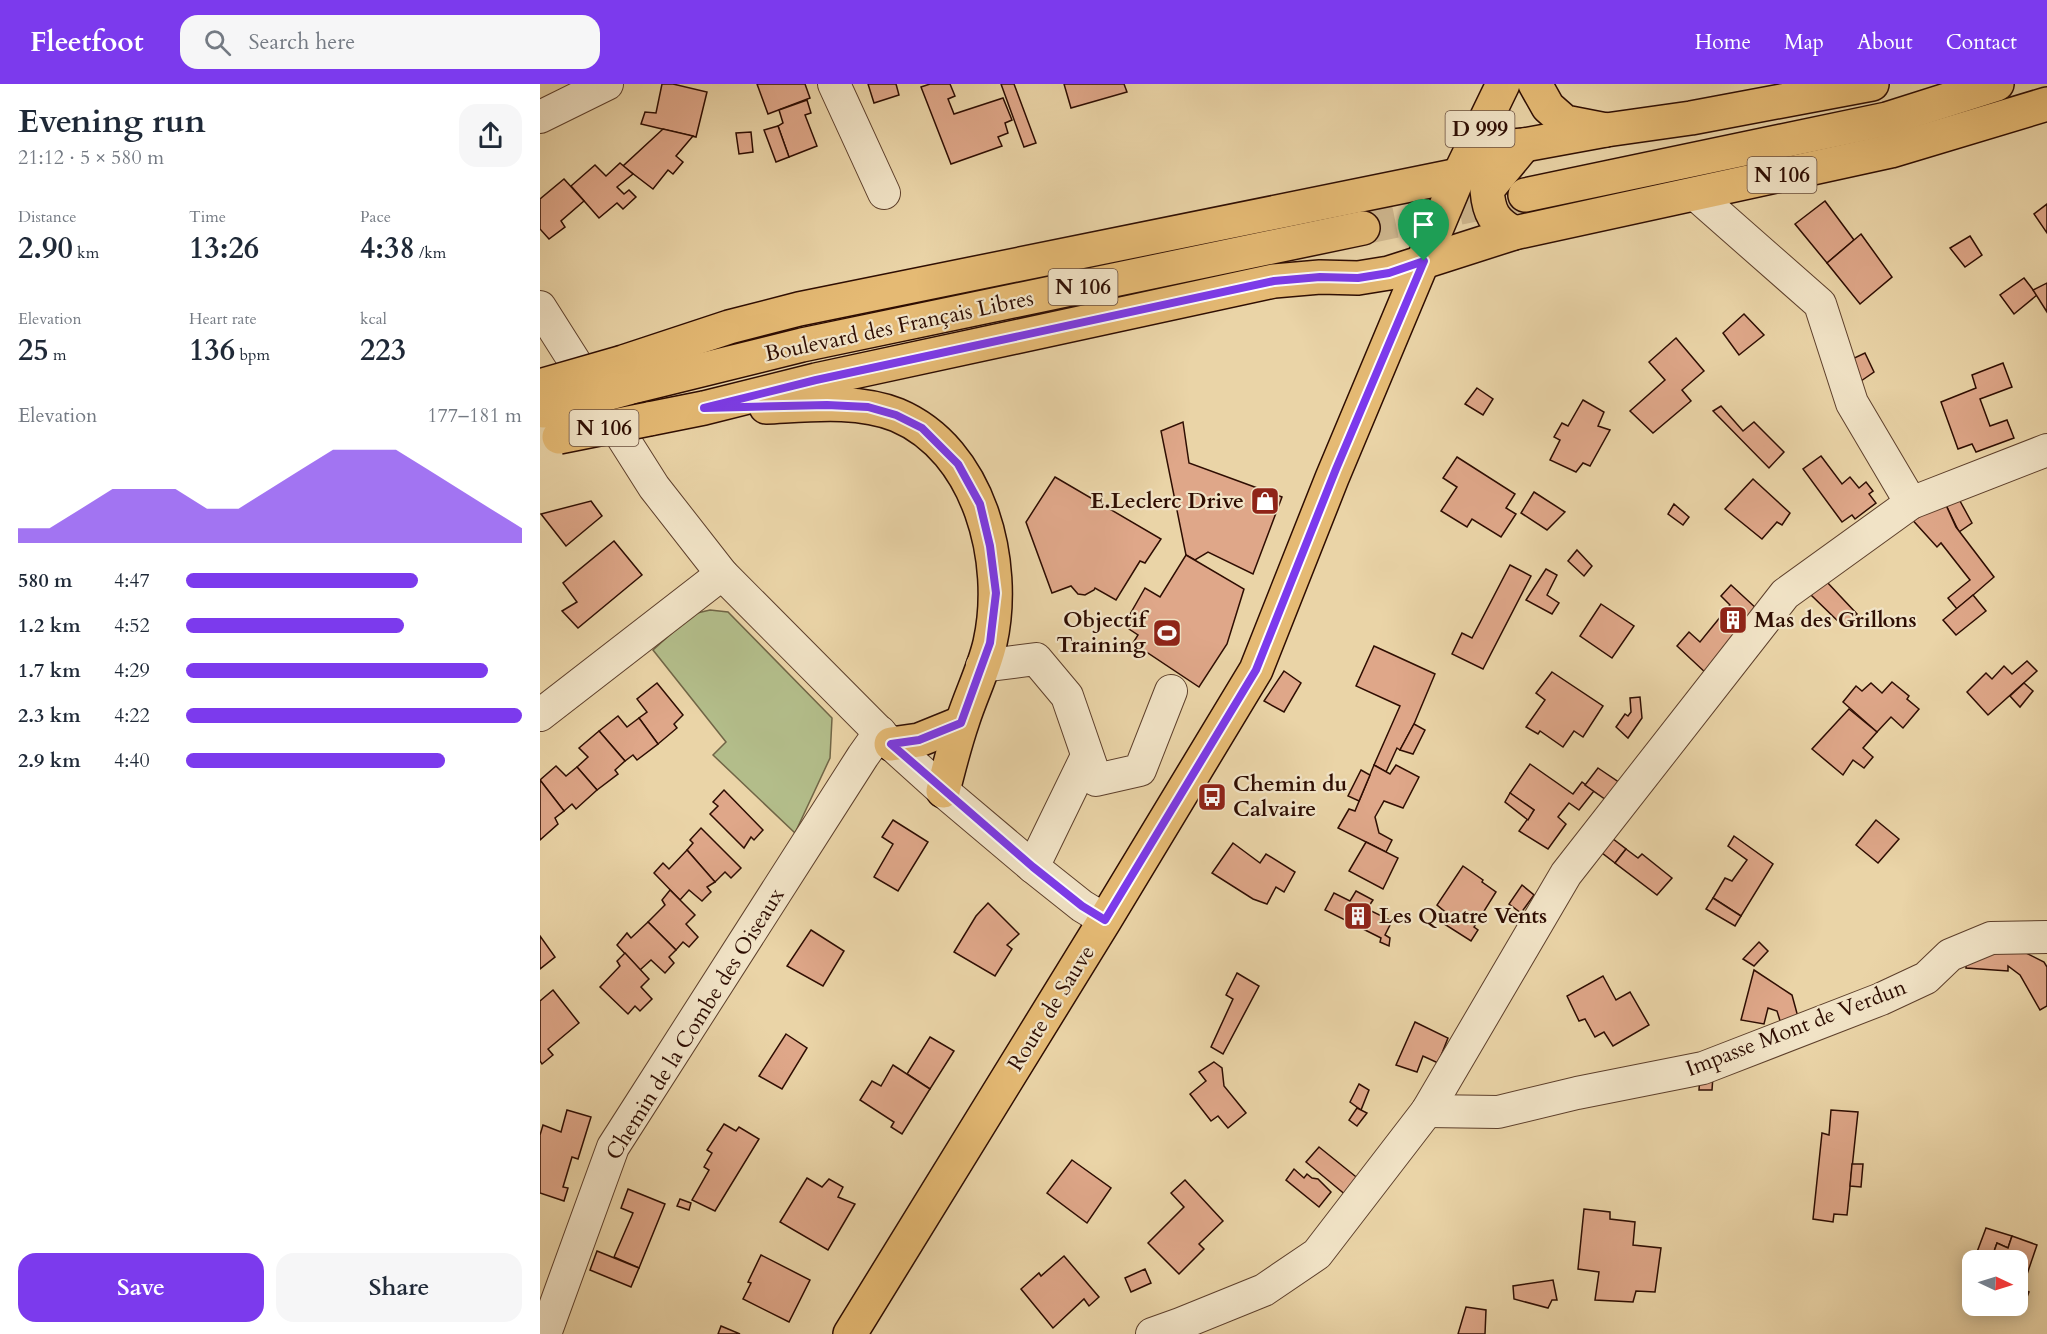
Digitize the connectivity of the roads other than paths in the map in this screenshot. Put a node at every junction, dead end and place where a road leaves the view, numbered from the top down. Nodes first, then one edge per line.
1 (607, 84) edge
2 (834, 84) edge
3 (1503, 84) edge
4 (1535, 84) edge
5 (1872, 84) edge
6 (1997, 84) edge
7 (2047, 104) edge
8 (540, 117) edge
9 (1606, 130) junction
10 (1524, 146) junction
11 (1460, 174) junction
12 (884, 194) dead end
13 (1695, 194) junction
14 (1525, 195) tunnel mouth
15 (1363, 228) tunnel mouth
16 (1514, 233) junction
17 (1424, 261) junction
18 (540, 307) edge
19 (625, 375) junction
20 (704, 408) junction
21 (544, 416) edge
22 (2047, 450) edge
23 (1911, 503) junction
24 (722, 574) junction
25 (982, 666) junction
26 (1172, 691) dead end
27 (540, 715) edge
28 (961, 723) junction
29 (886, 738) junction
30 (1087, 756) junction
31 (944, 791) junction
32 (1033, 867) junction
33 (1105, 920) junction
34 (2047, 937) edge
35 (1427, 1112) junction
36 (1172, 1331) edge
37 (545, 1334) edge
38 (850, 1334) edge

1 - 8 street
2 - 12 street
3 - 11 main road, Route de Sauve / D 999
4 - 9 main road
5 - 9 main road
6 - 14 main road, N 106
7 - 13 main road, N 106
9 - 10 main road
10 - 11 main road
10 - 16 main road
11 - 17 main road, Route de Sauve / D 999
11 - 19 main road
13 - 16 main road, N 106
13 - 23 street
15 - 19 main road, Boulevard des Français Libres / N 106
16 - 17 main road, N 106
17 - 20 main road, Boulevard des Français Libres / N 106
17 - 33 main road, Route de Sauve / D 999
18 - 24 street
19 - 21 main road, Boulevard des Français Libres / N 106, bridge
20 - 21 main road, Boulevard des Français Libres / N 106, bridge
20 - 25 main road
22 - 23 street
23 - 35 street
24 - 27 street
24 - 29 street
25 - 28 main road
25 - 30 street
26 - 30 street
28 - 29 main road
28 - 31 main road
29 - 31 street
29 - 37 street, Chemin de la Combe des Oiseaux
30 - 32 street
31 - 32 street
32 - 33 street
33 - 38 main road, Route de Sauve / D 999
34 - 35 street, Impasse Mont de Verdun
35 - 36 street

